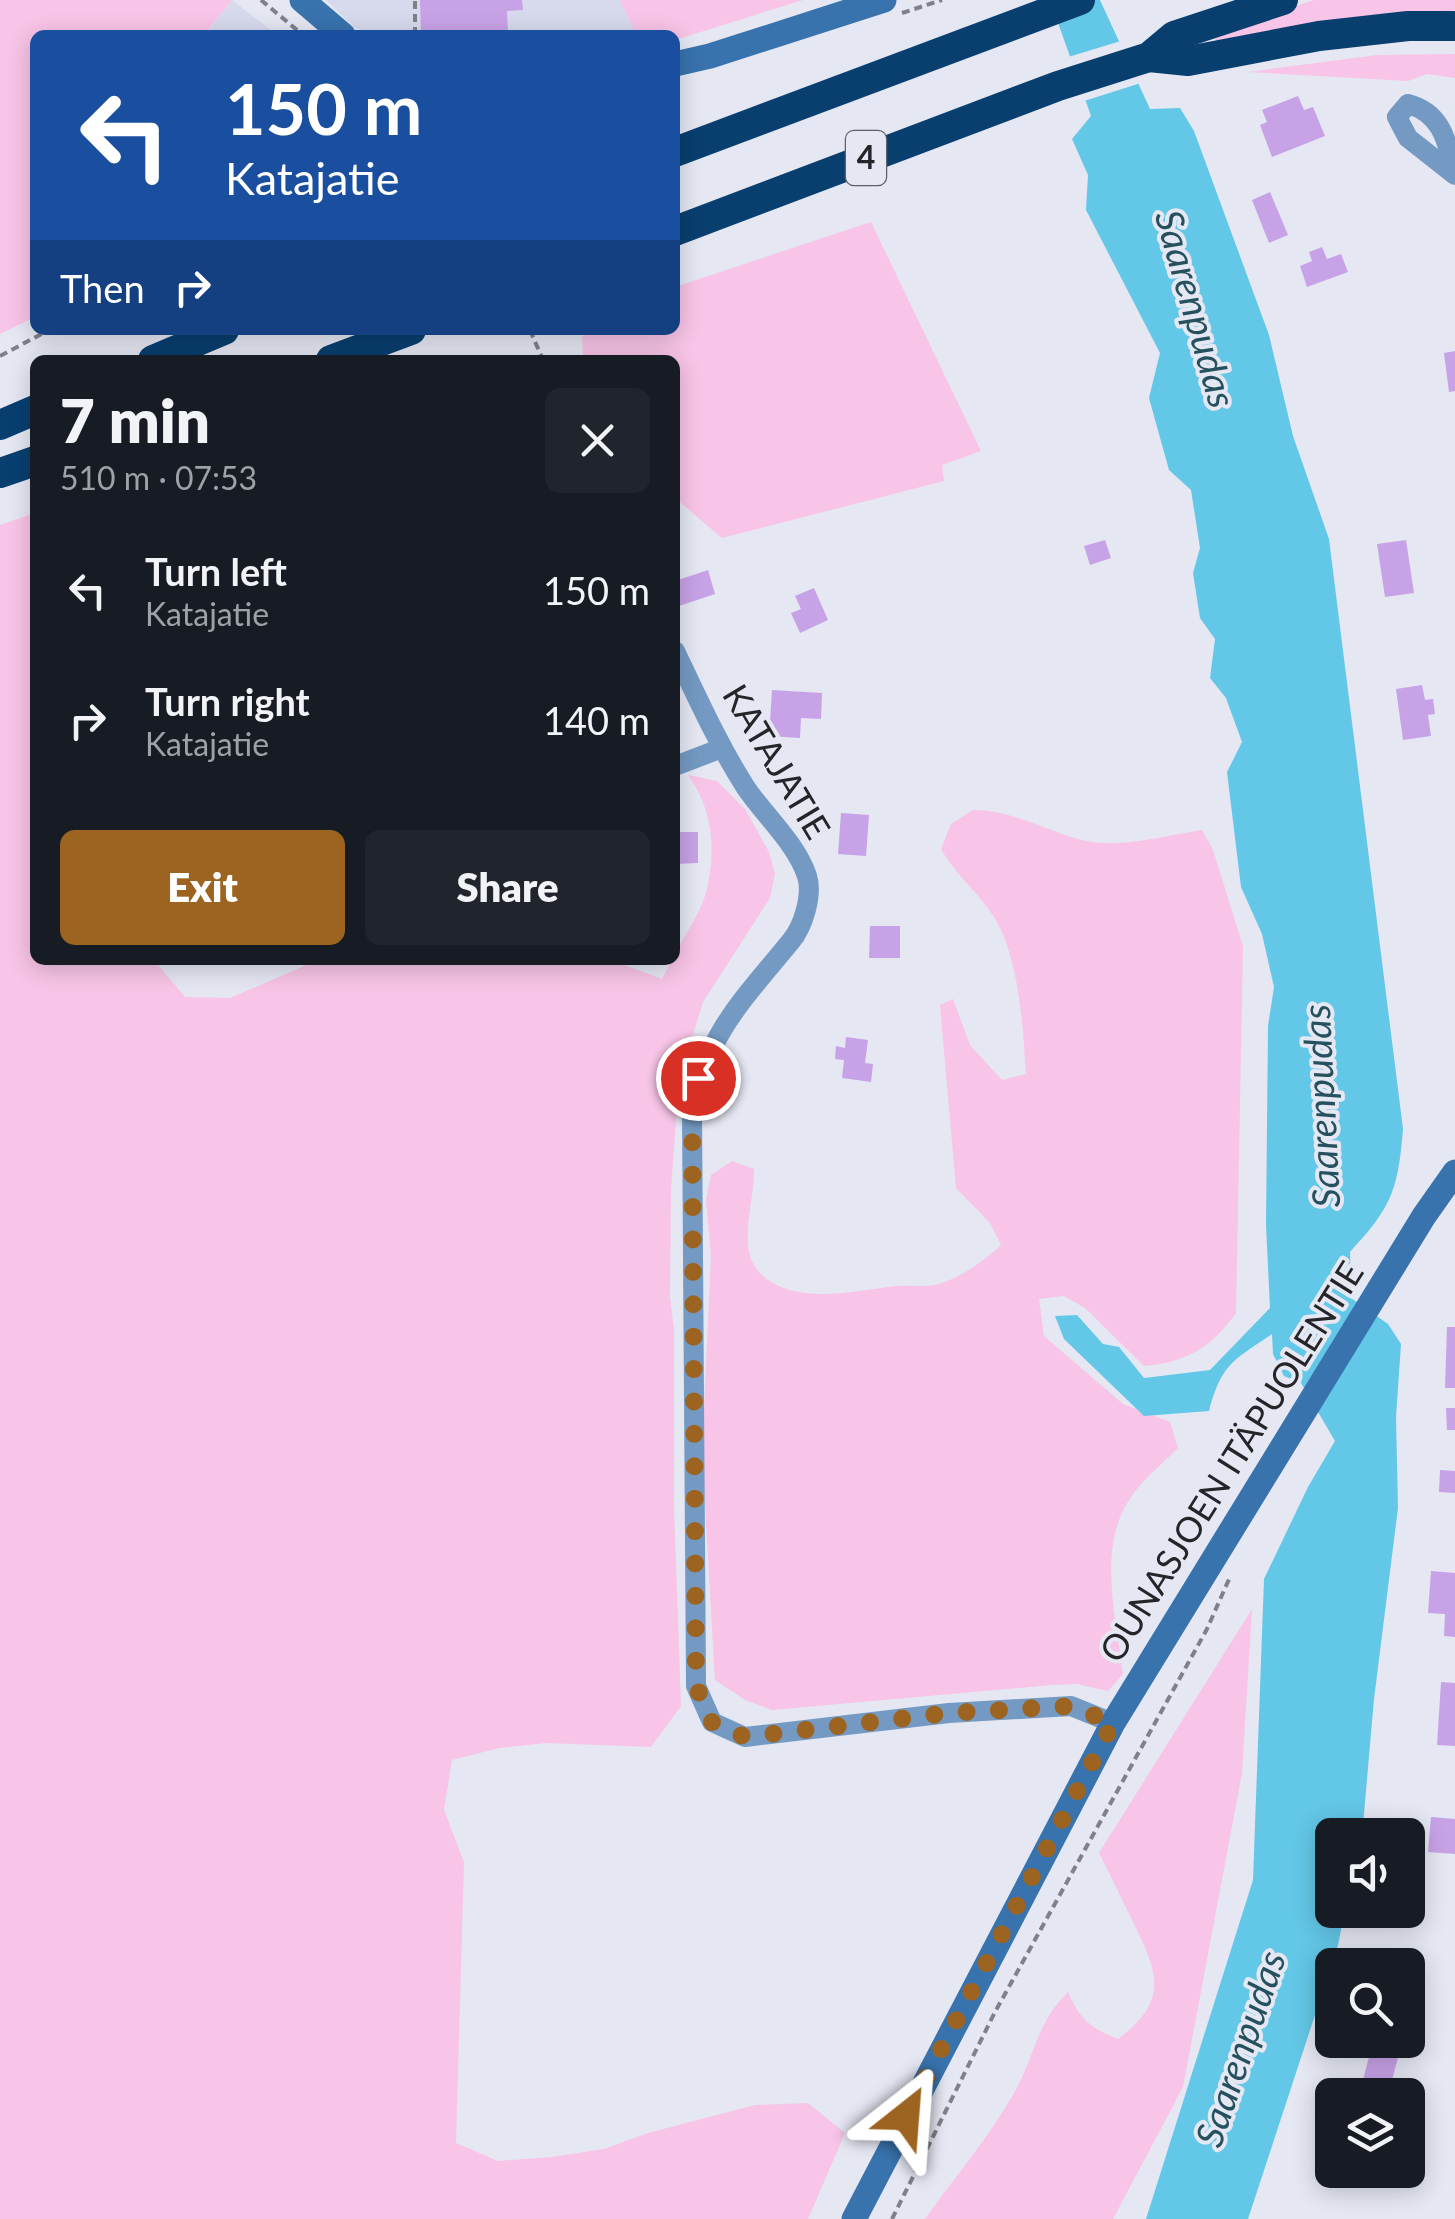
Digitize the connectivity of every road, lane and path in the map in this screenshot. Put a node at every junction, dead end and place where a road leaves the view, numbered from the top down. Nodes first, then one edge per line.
1 (261, 0) edge
2 (302, 0) edge
3 (415, 0) edge
4 (884, 0) edge
5 (1080, 0) edge
6 (1282, 0) edge
7 (1455, 26) edge
8 (297, 30) edge
9 (337, 30) edge
10 (415, 30) edge
11 (1150, 57) junction
12 (680, 62) edge
13 (680, 150) edge
14 (680, 228) edge
15 (40, 335) edge
16 (212, 335) edge
17 (398, 335) edge
18 (165, 355) edge
19 (345, 355) edge
20 (0, 356) edge
21 (30, 412) edge
22 (0, 425) edge
23 (30, 463) edge
24 (0, 472) edge
25 (680, 661) edge
26 (722, 748) junction
27 (680, 764) edge
28 (1455, 1172) edge
29 (1231, 1574) dead end
30 (1113, 1723) junction
31 (854, 2219) edge
32 (892, 2219) edge

1 - 8 path
2 - 9 main road
3 - 10 path
4 - 12 main road
5 - 13 highway, 4
6 - 11 highway, 4
7 - 11 highway
11 - 14 highway, 4
15 - 20 path
16 - 18 highway
17 - 19 highway
21 - 22 highway
23 - 24 highway
25 - 26 street, KATAJATIE
26 - 27 street
26 - 30 street, KATAJATIE
28 - 30 main road, OUNASJOEN ITÄPUOLENTIE
29 - 32 path
30 - 31 main road, OUNASJOEN ITÄPUOLENTIE

